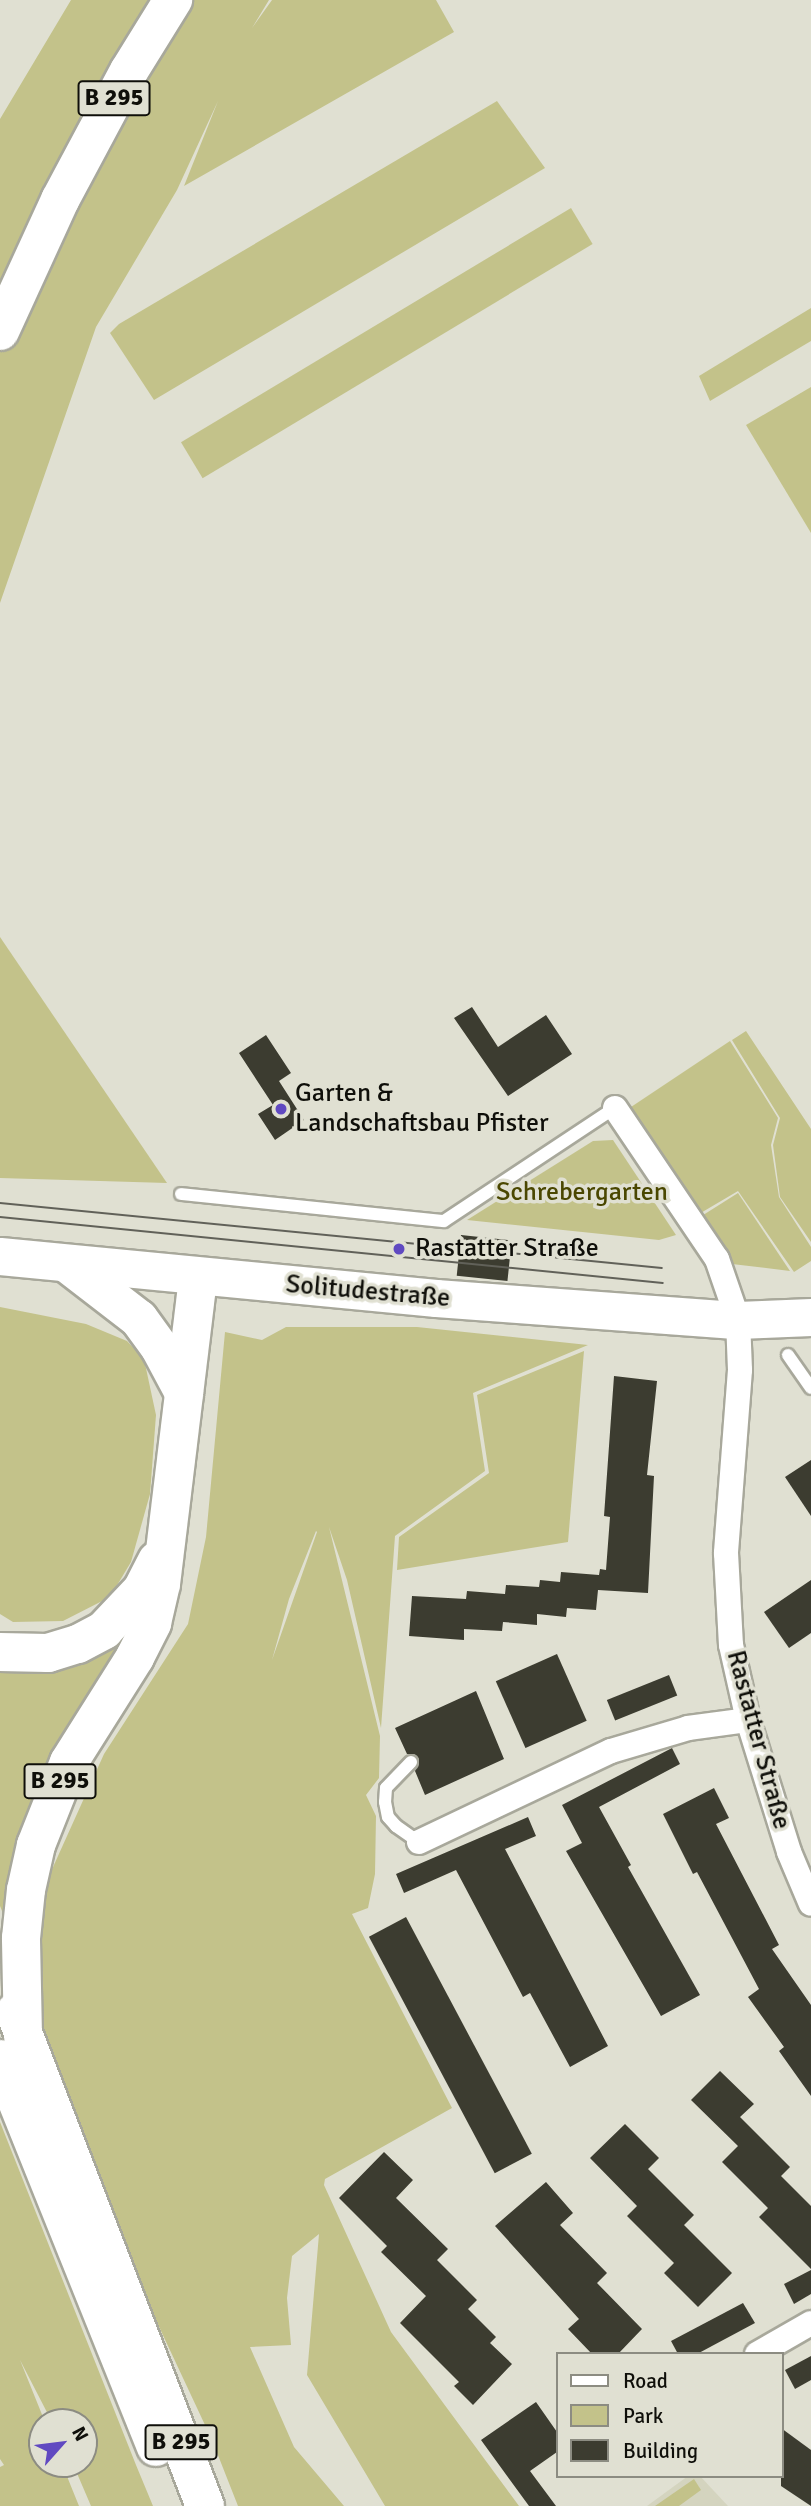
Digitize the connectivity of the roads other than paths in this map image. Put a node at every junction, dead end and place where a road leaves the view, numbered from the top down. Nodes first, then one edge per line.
1 (173, 0) edge
2 (0, 331) edge
3 (615, 1108) joint
4 (181, 1194) dead end
5 (0, 1256) edge
6 (69, 1265) junction
7 (198, 1278) junction
8 (811, 1317) edge
9 (738, 1320) junction
10 (788, 1355) dead end
11 (811, 1388) edge
12 (184, 1393) junction
13 (164, 1547) junction
14 (0, 1652) edge
15 (748, 1720) junction
16 (411, 1762) dead end
17 (419, 1842) joint
18 (811, 1904) edge
19 (0, 1971) edge
20 (12, 2047) edge
21 (811, 2323) edge
22 (760, 2352) edge
23 (181, 2506) edge
24 (205, 2506) edge

1 - 2 main road, B 295
3 - 4 lane
3 - 9 street
5 - 6 main road, Solitudestraße
6 - 7 main road, Solitudestraße
6 - 12 main road
7 - 9 main road, Solitudestraße
7 - 12 main road, B 295
8 - 9 main road, Solitudestraße
9 - 15 street, Rastatter Straße
10 - 11 lane
12 - 13 main road, B 295
13 - 14 main road, B 295
13 - 20 main road, B 295
15 - 17 street
15 - 18 street, Rastatter Straße
16 - 17 lane
19 - 20 main road, B 295
20 - 23 main road, B 295
20 - 24 main road, B 295
21 - 22 street

